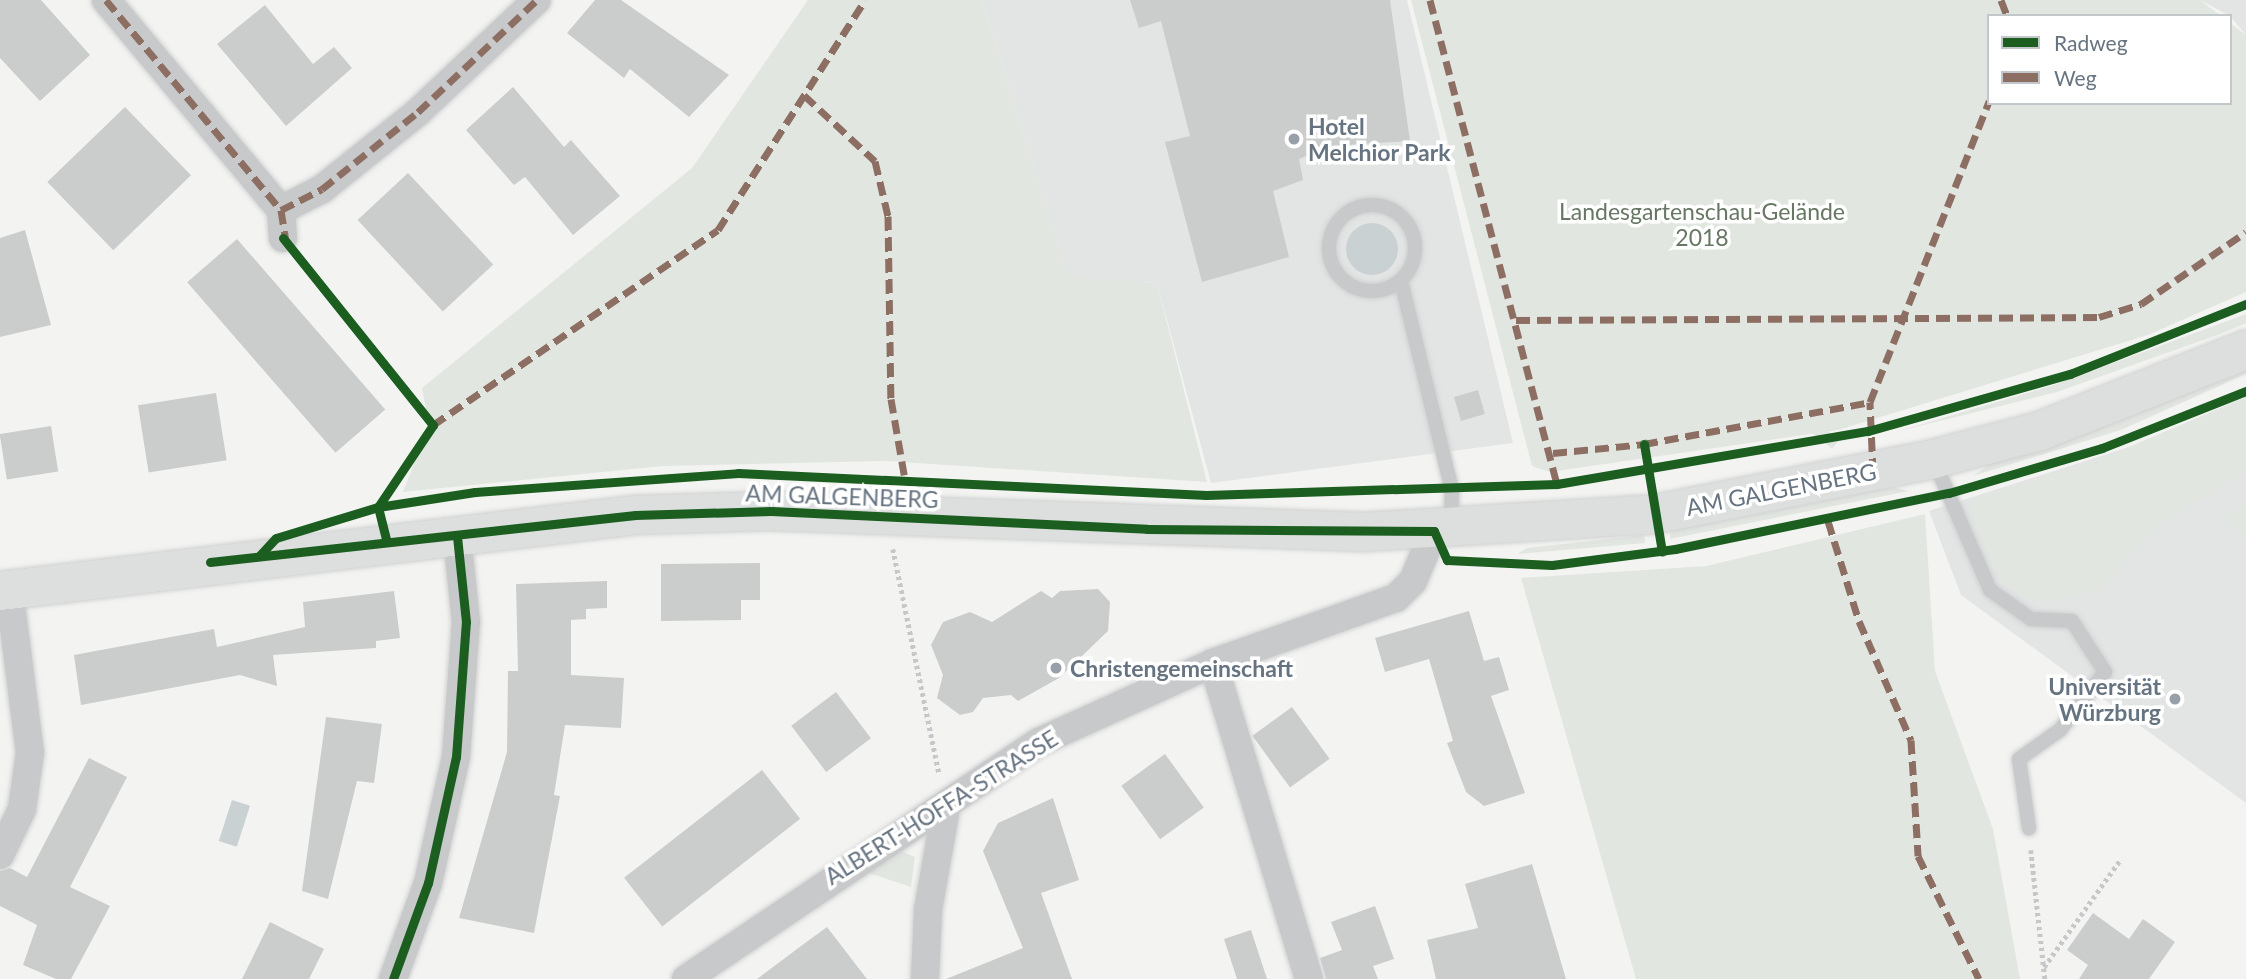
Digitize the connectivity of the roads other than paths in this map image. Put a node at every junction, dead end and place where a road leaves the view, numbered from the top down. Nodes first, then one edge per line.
1 (106, 0) edge
2 (537, 0) edge
3 (281, 210) junction
4 (283, 238) dead end
5 (1401, 281) junction
6 (2246, 350) edge
7 (1933, 459) junction
8 (1443, 530) junction
9 (457, 536) junction
10 (5, 590) edge
11 (1213, 663) junction
12 (946, 807) junction
13 (2029, 828) road end
14 (0, 855) edge
15 (393, 979) edge
16 (686, 979) edge
17 (925, 979) edge
18 (1309, 979) edge

1 - 3 street
2 - 3 street
3 - 4 street
5 - 5 lane
5 - 8 lane
6 - 7 street, AM GALGENBERG
7 - 8 street, AM GALGENBERG
7 - 13 lane
8 - 9 street, AM GALGENBERG
8 - 11 street, ALBERT-HOFFA-STRASSE
9 - 10 street, AM GALGENBERG
9 - 15 street
10 - 14 street
11 - 12 street, ALBERT-HOFFA-STRASSE
11 - 18 street
12 - 16 street, ALBERT-HOFFA-STRASSE
12 - 17 street

